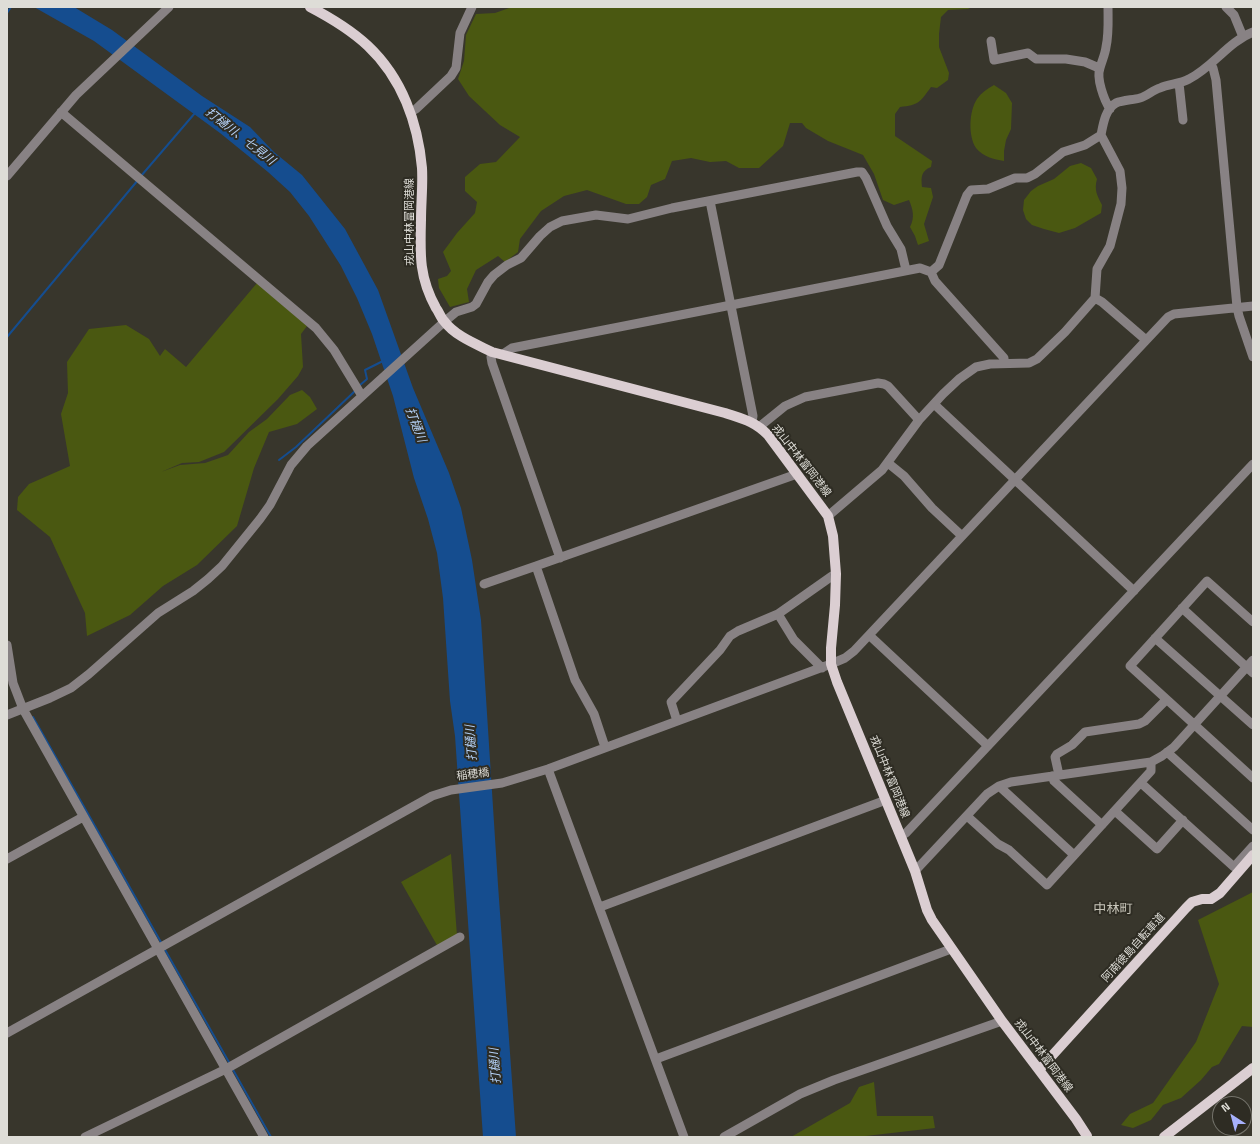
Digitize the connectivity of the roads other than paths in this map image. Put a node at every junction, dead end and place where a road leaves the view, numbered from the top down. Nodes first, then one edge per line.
1 (168, 7) edge
2 (310, 7) edge
3 (472, 7) edge
4 (1108, 7) edge
5 (1226, 7) edge
6 (1253, 32) edge
7 (1243, 37) junction
8 (991, 41) dead end
9 (1211, 65) junction
10 (1099, 68) junction
11 (1179, 83) junction
12 (1110, 109) junction
13 (61, 112) junction
14 (411, 112) junction
15 (1184, 120) dead end
16 (1101, 135) junction
17 (7, 176) edge
18 (710, 201) junction
19 (906, 270) junction
20 (931, 272) junction
21 (1095, 298) junction
22 (731, 306) junction
23 (1253, 306) edge
24 (1237, 307) junction
25 (444, 322) junction
26 (1146, 340) junction
27 (492, 352) junction
28 (503, 354) junction
29 (1253, 357) edge
30 (1004, 363) junction
31 (362, 396) junction
32 (934, 404) junction
33 (919, 420) junction
34 (755, 424) junction
35 (888, 463) junction
36 (1253, 464) edge
37 (797, 474) junction
38 (1015, 480) junction
39 (828, 516) junction
40 (962, 536) junction
41 (560, 558) junction
42 (536, 566) junction
43 (836, 574) junction
44 (484, 584) dead end
45 (1134, 591) junction
46 (1182, 608) junction
47 (778, 614) junction
48 (1253, 622) edge
49 (869, 635) junction
50 (1155, 638) junction
51 (7, 645) edge
52 (1253, 660) edge
53 (826, 666) junction
54 (1250, 670) edge
55 (1220, 696) junction
56 (1166, 700) junction
57 (23, 709) junction
58 (7, 715) edge
59 (677, 721) junction
60 (1195, 724) junction
61 (1253, 725) edge
62 (988, 746) junction
63 (606, 747) junction
64 (1167, 752) junction
65 (1151, 762) junction
66 (548, 769) junction
67 (1055, 776) junction
68 (1253, 778) edge
69 (1141, 783) junction
70 (999, 786) junction
71 (886, 800) junction
72 (1115, 811) junction
73 (967, 816) junction
74 (83, 817) junction
75 (1183, 820) junction
76 (1102, 826) junction
77 (1253, 830) edge
78 (901, 836) junction
79 (1253, 846) edge
80 (1074, 855) junction
81 (1253, 855) edge
82 (7, 859) edge
83 (915, 871) junction
84 (600, 907) junction
85 (460, 937) dead end
86 (951, 948) junction
87 (158, 949) junction
88 (1002, 1021) junction
89 (7, 1034) edge
90 (656, 1059) junction
91 (1253, 1068) edge
92 (226, 1069) junction
93 (1039, 1070) junction
94 (85, 1137) edge
95 (264, 1137) edge
96 (684, 1137) edge
97 (724, 1137) edge
98 (1087, 1137) edge
99 (1164, 1137) edge

1 - 13 street
2 - 14 main road, 戎山中林富岡港線
3 - 14 street
4 - 10 street
5 - 7 street
6 - 7 street
7 - 9 street
8 - 10 street
9 - 11 street
9 - 24 street
10 - 12 street
11 - 12 street
11 - 15 street
12 - 16 street
13 - 17 street
13 - 31 street
14 - 25 main road, 戎山中林富岡港線
16 - 20 street
16 - 21 street
18 - 19 street
18 - 22 street
18 - 25 street
19 - 20 street
19 - 22 street
20 - 30 street
21 - 26 street
21 - 30 street
22 - 28 street
22 - 34 street
23 - 24 street, 稲穂橋
24 - 26 street, 稲穂橋
24 - 29 street
25 - 27 main road, 戎山中林富岡港線
25 - 31 street
26 - 38 street, 稲穂橋
27 - 28 main road, 戎山中林富岡港線
27 - 41 street
28 - 34 main road, 戎山中林富岡港線
30 - 32 street
31 - 57 street
32 - 33 street
32 - 38 street
33 - 34 street
33 - 35 street
34 - 37 main road, 戎山中林富岡港線
35 - 39 street
35 - 40 street
36 - 45 street
37 - 39 main road, 戎山中林富岡港線
37 - 41 street
38 - 40 street, 稲穂橋
38 - 45 street
39 - 43 main road, 戎山中林富岡港線
40 - 49 street, 稲穂橋
41 - 42 street
42 - 44 street
42 - 63 street
43 - 47 street
43 - 53 main road, 戎山中林富岡港線
45 - 62 street
46 - 48 street
46 - 50 street
46 - 54 street
47 - 53 street
47 - 59 street
49 - 53 street, 稲穂橋
49 - 62 street
50 - 55 street
50 - 56 street
51 - 57 street
52 - 54 street
53 - 59 street, 稲穂橋
53 - 71 main road, 戎山中林富岡港線
54 - 55 street
55 - 60 street
55 - 61 street
56 - 60 street
56 - 67 street
57 - 58 street
57 - 74 street
59 - 63 street, 稲穂橋
60 - 64 street
60 - 68 street
62 - 78 street
63 - 66 street, 稲穂橋
64 - 65 street
64 - 77 street
65 - 67 street
65 - 69 street
66 - 84 street
66 - 87 street, 稲穂橋
67 - 70 street
67 - 76 street
69 - 72 street
69 - 75 street
70 - 73 street
70 - 80 street
71 - 78 main road, 戎山中林富岡港線
71 - 84 street
72 - 75 street
72 - 76 street
73 - 80 street
73 - 83 street
74 - 82 street
74 - 87 street
75 - 79 street
76 - 80 street
78 - 83 main road, 戎山中林富岡港線
81 - 93 main road, 阿南徳島自転車道
83 - 86 main road, 戎山中林富岡港線
84 - 90 street
85 - 92 street
86 - 88 main road, 戎山中林富岡港線
86 - 90 street
87 - 89 street, 稲穂橋
87 - 92 street
88 - 93 main road, 戎山中林富岡港線
88 - 97 street
90 - 96 street
91 - 99 main road
92 - 94 street
92 - 95 street
93 - 98 main road, 戎山中林富岡港線

